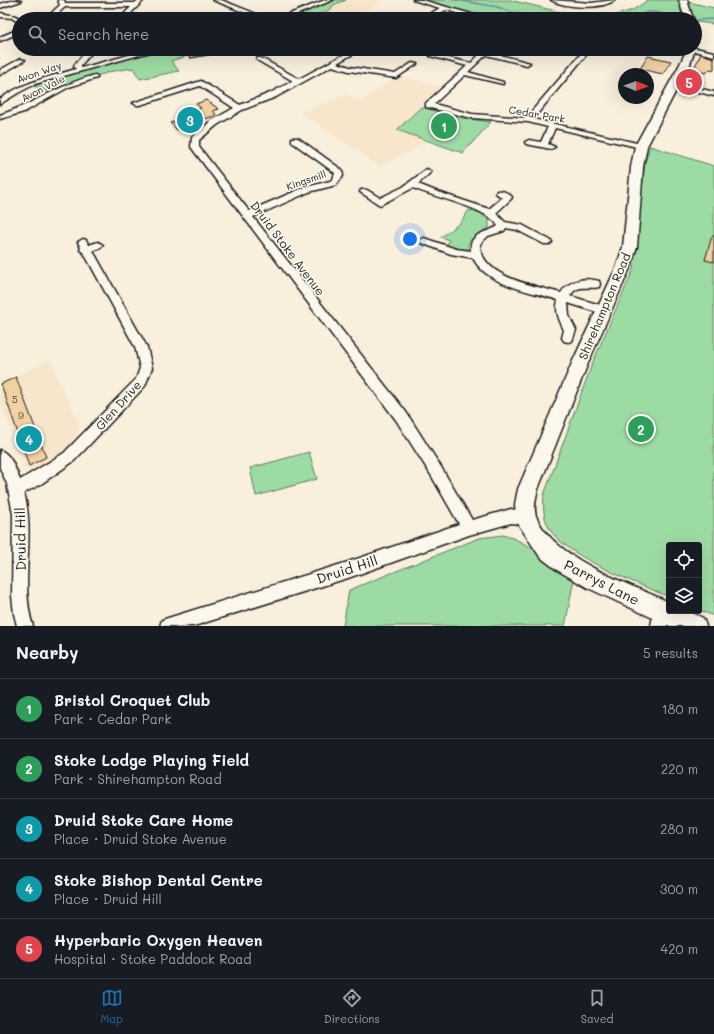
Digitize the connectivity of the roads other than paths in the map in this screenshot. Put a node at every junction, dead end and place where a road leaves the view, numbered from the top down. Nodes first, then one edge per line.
1 (140, 0) edge
2 (216, 0) edge
3 (330, 0) edge
4 (416, 0) edge
5 (554, 0) edge
6 (612, 0) edge
7 (683, 0) edge
8 (18, 1) edge
9 (62, 2) edge
10 (135, 5) junction
11 (0, 6) edge
12 (445, 8) junction
13 (57, 12) edge
14 (128, 12) edge
15 (248, 12) edge
16 (298, 12) edge
17 (437, 12) edge
18 (460, 12) edge
19 (687, 12) edge
20 (0, 15) edge
21 (12, 17) edge
22 (12, 33) edge
23 (0, 39) edge
24 (702, 52) edge
25 (714, 54) edge
26 (85, 56) edge
27 (130, 56) edge
28 (346, 56) edge
29 (437, 56) edge
30 (482, 56) edge
31 (505, 56) edge
32 (582, 56) edge
33 (687, 56) edge
34 (258, 59) dead end
35 (22, 60) dead end
36 (523, 61) dead end
37 (332, 64) junction
38 (414, 64) dead end
39 (472, 65) junction
40 (79, 69) junction
41 (0, 73) edge
42 (464, 73) junction
43 (95, 77) dead end
44 (497, 80) dead end
45 (298, 81) junction
46 (674, 84) junction
47 (714, 94) edge
48 (0, 102) edge
49 (137, 103) dead end
50 (239, 108) junction
51 (0, 117) edge
52 (528, 120) junction
53 (552, 126) junction
54 (294, 139) dead end
55 (529, 142) dead end
56 (640, 146) junction
57 (427, 172) dead end
58 (412, 184) junction
59 (364, 192) dead end
60 (500, 193) dead end
61 (490, 214) junction
62 (247, 216) junction
63 (503, 225) junction
64 (424, 241) dead end
65 (547, 242) dead end
66 (98, 245) dead end
67 (475, 255) junction
68 (595, 284) dead end
69 (564, 298) junction
70 (603, 310) junction
71 (568, 338) dead end
72 (0, 456) edge
73 (17, 489) junction
74 (526, 518) junction
75 (469, 528) junction
76 (660, 619) edge
77 (25, 626) edge
78 (168, 626) edge
79 (695, 626) edge

1 - 10 street
2 - 15 street
3 - 16 street
4 - 12 street
5 - 6 street
7 - 19 main road
8 - 11 street
9 - 10 street
9 - 13 street
10 - 14 street
12 - 17 street
12 - 18 street
20 - 21 street
22 - 23 street
24 - 25 street
26 - 40 street
27 - 40 street, Avon Way
28 - 37 street, Druid Stoke Avenue
29 - 39 street
30 - 39 street
31 - 36 street
32 - 52 street
33 - 46 main road, Shirehampton Road
34 - 45 street
35 - 41 street
37 - 38 street
37 - 45 street, Druid Stoke Avenue
39 - 42 street
40 - 48 street, Avon Way
42 - 44 street
42 - 52 street, Cedar Park
43 - 51 street, Avon Vale
45 - 50 street, Druid Stoke Avenue
46 - 47 street
46 - 56 main road, Shirehampton Road
49 - 50 street
50 - 62 street, Druid Stoke Avenue
52 - 53 street, Cedar Park
53 - 55 street
53 - 56 street, Cedar Park
54 - 62 street, Kingsmill
56 - 70 main road, Shirehampton Road
57 - 58 street
58 - 59 street
58 - 61 street
60 - 61 street
61 - 63 street
62 - 75 street, Druid Stoke Avenue
63 - 65 street
63 - 67 street
64 - 67 street
66 - 73 street, Glen Drive
67 - 69 street
68 - 69 street
69 - 70 street
69 - 71 street
70 - 74 main road, Shirehampton Road
72 - 73 street, Druid Hill
73 - 77 street, Druid Hill
74 - 75 street, Druid Hill
74 - 76 main road, Parrys Lane
75 - 78 street, Druid Hill
76 - 79 main road, Parrys Lane

